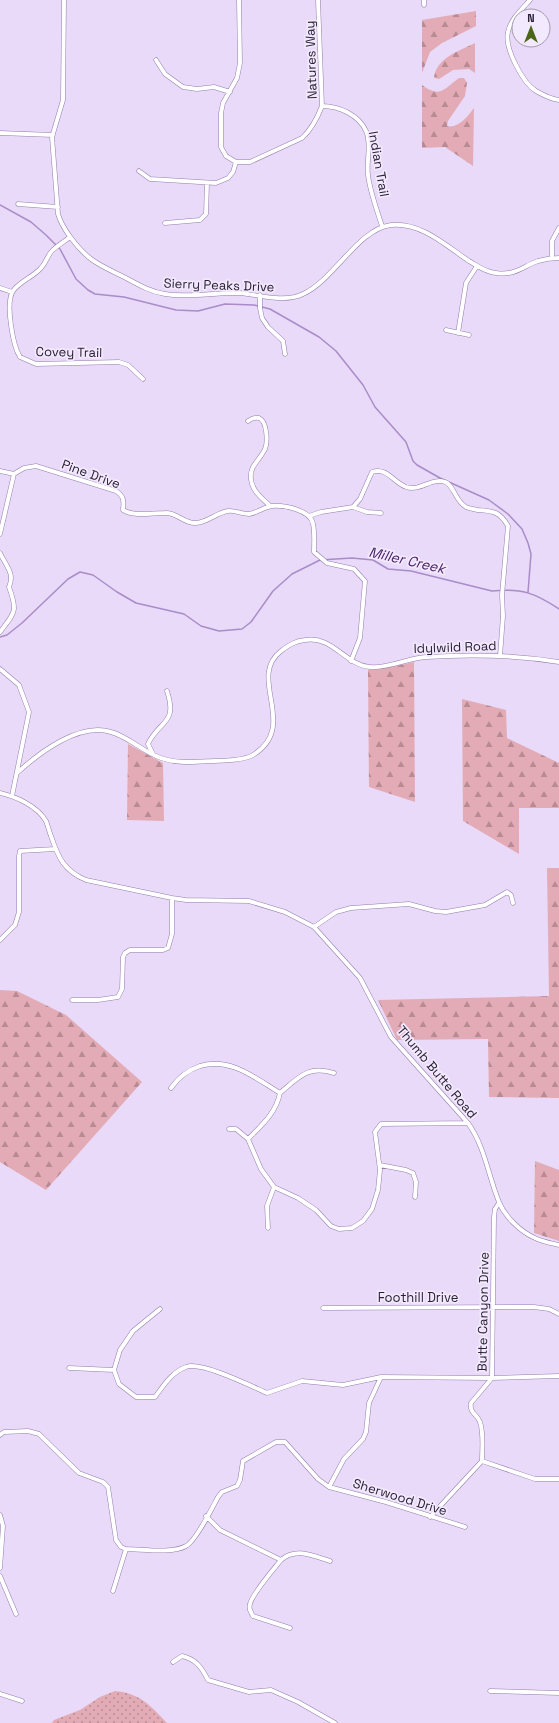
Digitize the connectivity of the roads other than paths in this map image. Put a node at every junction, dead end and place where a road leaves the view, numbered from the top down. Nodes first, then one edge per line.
1 (65, 0) edge
2 (239, 0) edge
3 (318, 0) edge
4 (424, 0) edge
5 (530, 0) edge
6 (424, 5) dead end
7 (156, 60) dead end
8 (230, 92) junction
9 (559, 100) edge
10 (322, 106) junction
11 (0, 133) edge
12 (53, 135) junction
13 (236, 162) junction
14 (139, 171) dead end
15 (207, 183) junction
16 (18, 204) dead end
17 (58, 207) junction
18 (165, 223) dead end
19 (382, 226) junction
20 (559, 228) edge
21 (70, 237) junction
22 (552, 258) junction
23 (559, 258) edge
24 (476, 266) junction
25 (0, 288) edge
26 (12, 292) junction
27 (260, 295) junction
28 (446, 330) dead end
29 (458, 332) junction
30 (469, 335) dead end
31 (285, 354) dead end
32 (143, 379) dead end
33 (248, 421) dead end
34 (0, 471) edge
35 (14, 474) junction
36 (270, 506) junction
37 (353, 507) junction
38 (381, 514) dead end
39 (309, 516) junction
40 (0, 534) edge
41 (0, 553) edge
42 (2, 563) edge
43 (0, 632) edge
44 (500, 656) junction
45 (351, 661) junction
46 (559, 662) edge
47 (0, 669) edge
48 (167, 691) dead end
49 (153, 754) junction
50 (17, 773) junction
51 (0, 793) edge
52 (12, 796) junction
53 (55, 849) junction
54 (172, 898) junction
55 (513, 903) dead end
56 (314, 927) junction
57 (0, 940) edge
58 (72, 1000) dead end
59 (334, 1073) dead end
60 (171, 1088) dead end
61 (280, 1093) junction
62 (468, 1123) junction
63 (230, 1129) dead end
64 (248, 1139) junction
65 (380, 1165) junction
66 (274, 1187) junction
67 (415, 1197) dead end
68 (499, 1203) junction
69 (268, 1228) dead end
70 (559, 1245) edge
71 (492, 1307) junction
72 (323, 1308) dead end
73 (160, 1309) dead end
74 (559, 1314) edge
75 (69, 1368) dead end
76 (114, 1370) junction
77 (559, 1376) edge
78 (381, 1377) junction
79 (492, 1378) junction
80 (0, 1435) edge
81 (482, 1461) junction
82 (559, 1479) edge
83 (329, 1487) junction
84 (0, 1515) edge
85 (206, 1516) junction
86 (430, 1516) junction
87 (465, 1527) dead end
88 (126, 1549) junction
89 (281, 1560) junction
90 (330, 1561) dead end
91 (0, 1568) edge
92 (0, 1576) edge
93 (112, 1591) dead end
94 (16, 1614) dead end
95 (290, 1628) dead end
96 (173, 1662) dead end
97 (490, 1691) dead end
98 (559, 1693) edge
99 (0, 1694) edge
100 (22, 1702) dead end
101 (335, 1723) edge

1 - 12 street, Sierry Peaks Drive
2 - 8 street
3 - 10 street, Natures Way
4 - 6 street
5 - 9 street
7 - 8 street
8 - 13 street
10 - 13 street, Natures Way
10 - 19 street, Indian Trail
11 - 12 street
12 - 17 street, Sierry Peaks Drive
13 - 15 street
14 - 15 street
15 - 18 street
16 - 17 street
17 - 21 street, Sierry Peaks Drive
19 - 24 street, Sierry Peaks Drive
19 - 27 street, Sierry Peaks Drive
20 - 22 street
21 - 26 street
21 - 27 street, Sierry Peaks Drive
22 - 23 street, Sierry Peaks Drive
22 - 24 street, Sierry Peaks Drive
24 - 29 street
25 - 26 street
26 - 32 street, Covey Trail
27 - 31 street
28 - 29 street
29 - 30 street
33 - 36 street
34 - 35 street
35 - 36 street, Pine Drive
35 - 40 street
36 - 39 street, Pine Drive
37 - 38 street
37 - 39 street
37 - 44 street
39 - 45 street
41 - 42 street
42 - 43 street
44 - 45 street, Idylwild Road
44 - 46 street, Idylwild Road
45 - 49 street, Idylwild Road
47 - 50 street
48 - 49 street
49 - 50 street, Idylwild Road
50 - 52 street
51 - 52 street, Thumb Butte Road
52 - 53 street, Thumb Butte Road
53 - 54 street, Thumb Butte Road
53 - 57 street
54 - 56 street, Thumb Butte Road
54 - 58 street
55 - 56 street
56 - 62 street, Thumb Butte Road
59 - 61 street
60 - 61 street
61 - 64 street
62 - 65 street
62 - 68 street, Thumb Butte Road
63 - 64 street
64 - 66 street
65 - 66 street
65 - 67 street
66 - 69 street
68 - 70 street, Thumb Butte Road
68 - 71 street, Butte Canyon Drive
71 - 72 street, Foothill Drive
71 - 74 street, Foothill Drive
71 - 79 street, Butte Canyon Drive
73 - 76 street
75 - 76 street
76 - 78 street
77 - 79 street
78 - 79 street
78 - 83 street
79 - 81 street, Butte Canyon Drive
80 - 88 street
81 - 82 street
81 - 86 street
83 - 85 street
83 - 86 street, Sherwood Drive
84 - 91 street
85 - 88 street
85 - 89 street
86 - 87 street, Sherwood Drive
88 - 93 street
89 - 90 street
89 - 95 street
92 - 94 street
96 - 101 street
97 - 98 street
99 - 100 street

